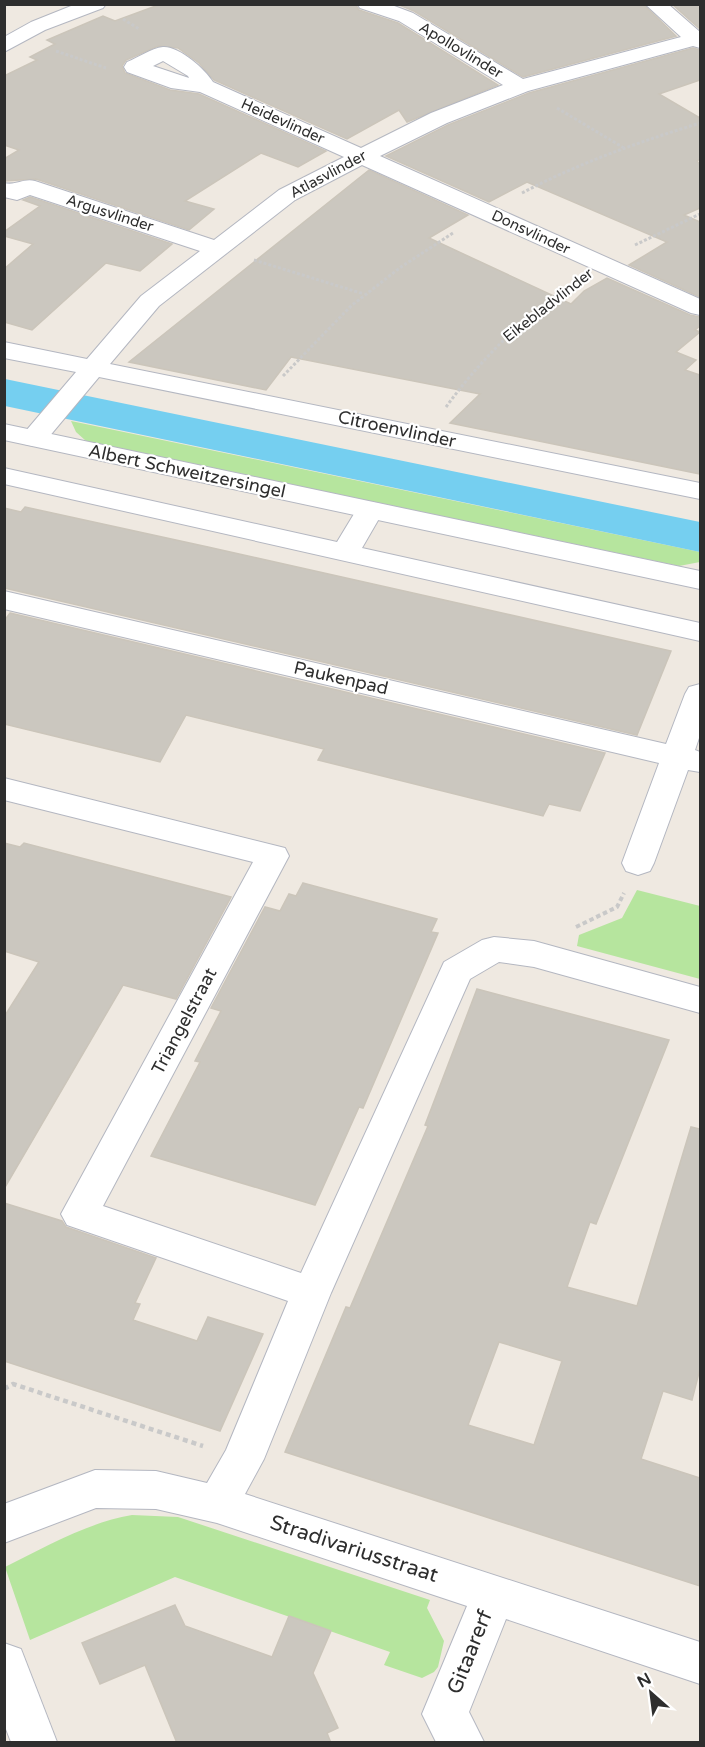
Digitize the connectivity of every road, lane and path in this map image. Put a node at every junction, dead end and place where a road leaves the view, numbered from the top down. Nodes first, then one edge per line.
1 (96, 4) edge
2 (366, 4) edge
3 (655, 4) edge
4 (699, 39) edge
5 (12, 42) edge
6 (135, 67) joint
7 (520, 86) junction
8 (624, 148) dead end
9 (362, 156) junction
10 (4, 189) edge
11 (700, 214) edge
12 (216, 248) junction
13 (600, 265) junction
14 (365, 295) dead end
15 (700, 308) edge
16 (4, 350) edge
17 (93, 367) junction
18 (40, 430) junction
19 (4, 432) edge
20 (427, 435) junction
21 (5, 477) edge
22 (700, 491) edge
23 (370, 510) junction
24 (345, 553) junction
25 (700, 580) edge
26 (4, 600) edge
27 (700, 632) edge
28 (700, 694) edge
29 (689, 759) edge
30 (4, 789) edge
31 (638, 863) joint
32 (534, 954) junction
33 (700, 1000) edge
34 (311, 1293) junction
35 (4, 1389) edge
36 (243, 1459) junction
37 (218, 1504) junction
38 (4, 1524) edge
39 (494, 1594) junction
40 (700, 1663) edge
41 (5, 1664) edge
42 (34, 1743) edge
43 (460, 1743) edge

1 - 5 street
2 - 7 street, Apollovlinder
3 - 4 street
4 - 7 street, Atlasvlinder
5 - 6 path
6 - 9 street, Heidevlinder
7 - 8 path
7 - 9 street, Atlasvlinder
9 - 12 street, Atlasvlinder
9 - 13 street, Donsvlinder
10 - 12 street, Argusvlinder
11 - 13 path, Eikebladvlinder
12 - 14 path
12 - 17 street, Atlasvlinder
13 - 15 street, Donsvlinder
13 - 20 path, Eikebladvlinder
16 - 17 street, Citroenvlinder
17 - 18 street, Atlasvlinder
17 - 20 street, Citroenvlinder
18 - 19 street, Albert Schweitzersingel
18 - 23 street, Albert Schweitzersingel
20 - 22 street, Citroenvlinder
21 - 24 street
23 - 24 street
23 - 25 street, Albert Schweitzersingel
24 - 27 street
26 - 29 street, Paukenpad
28 - 29 street
29 - 31 street
30 - 34 street, Triangelstraat
31 - 32 path
32 - 33 street
32 - 34 street
34 - 36 street
35 - 36 path
36 - 37 street
37 - 38 street, Stradivariusstraat
37 - 39 street, Stradivariusstraat
39 - 40 street, Stradivariusstraat
39 - 43 street, Gitaarerf
41 - 42 street

